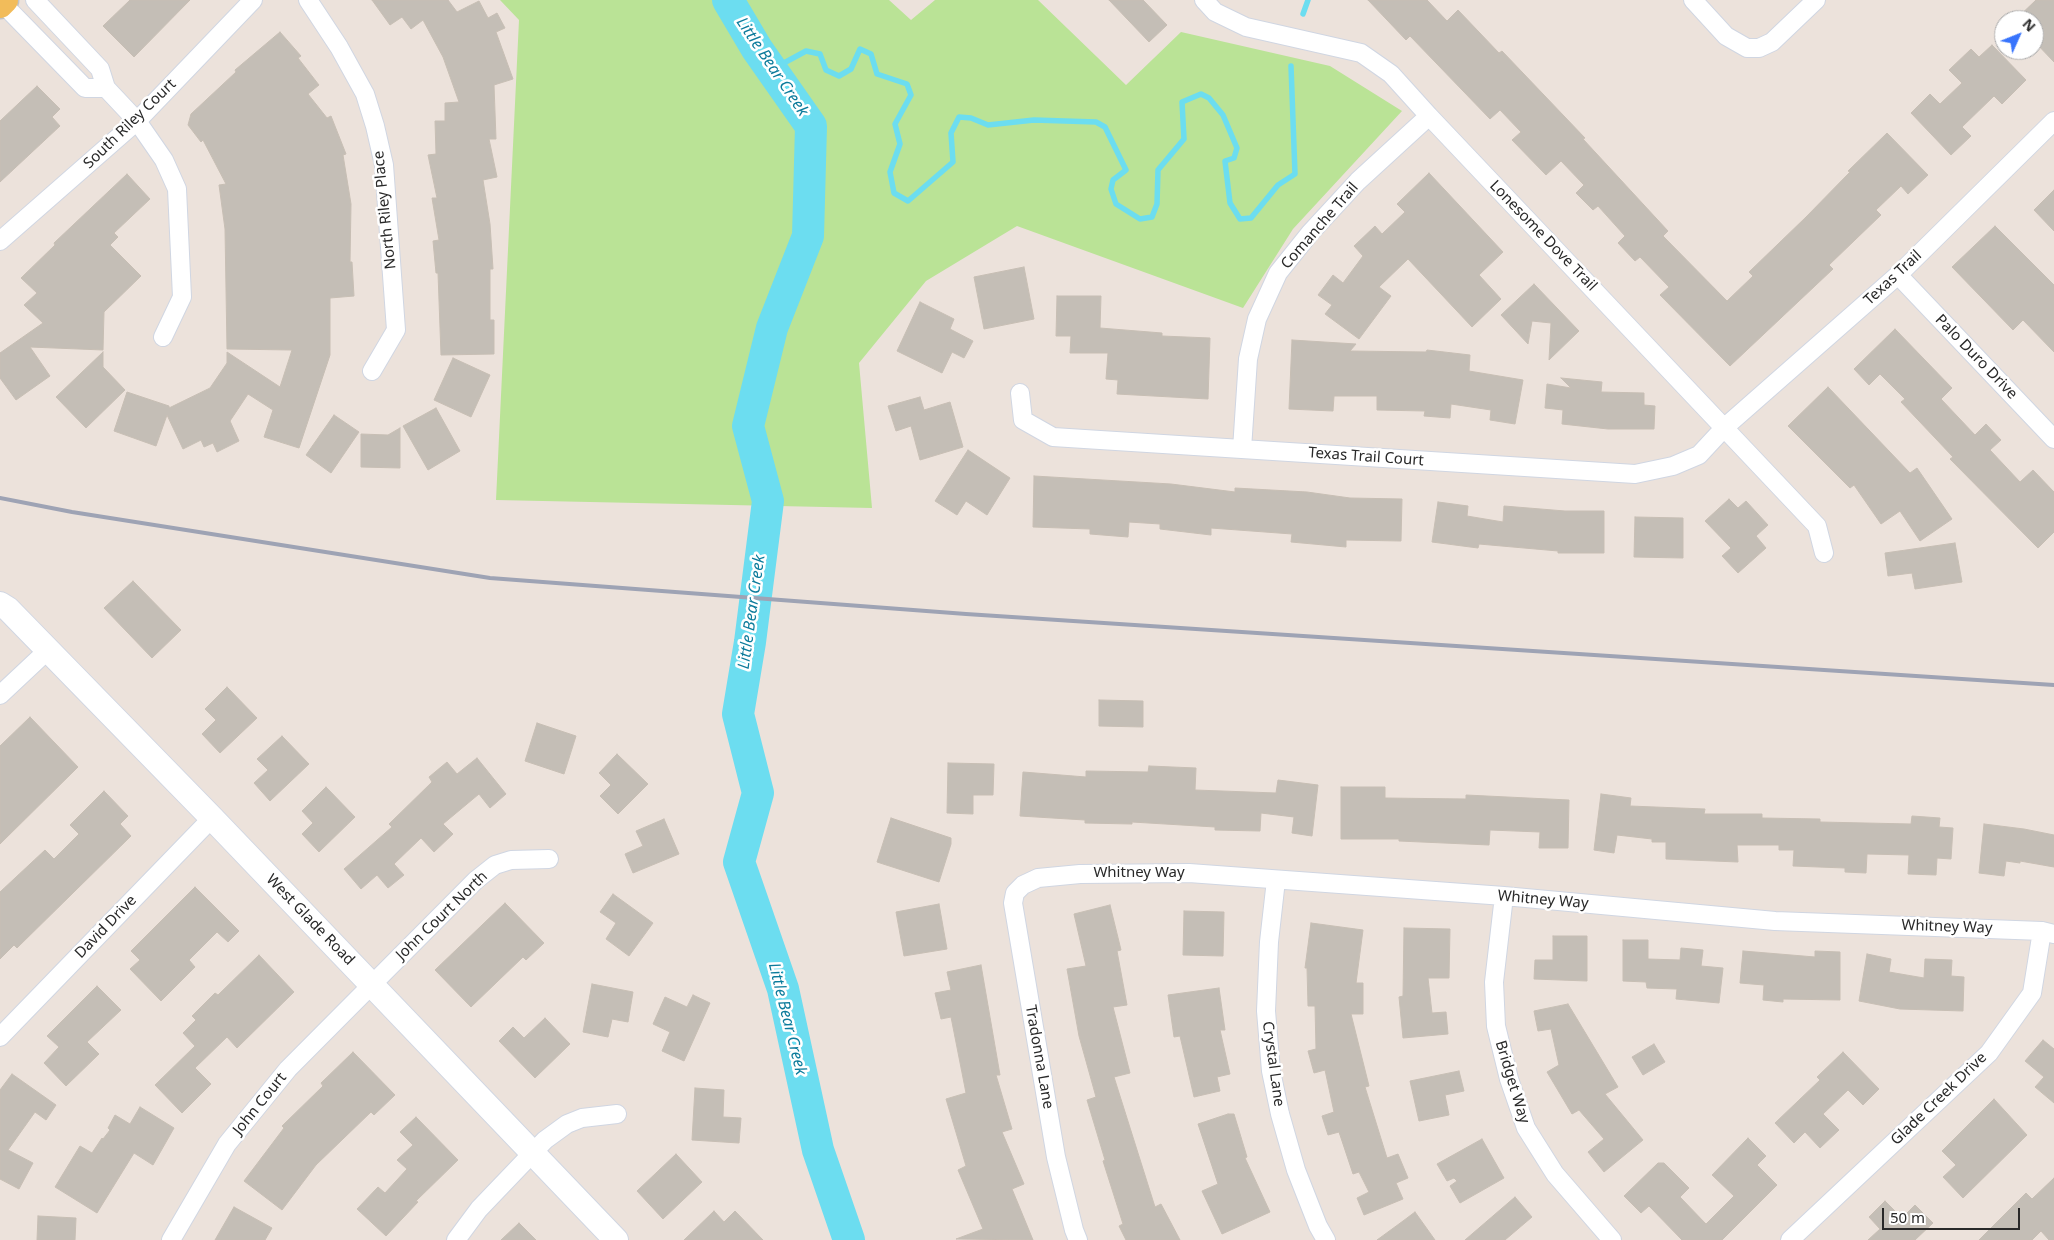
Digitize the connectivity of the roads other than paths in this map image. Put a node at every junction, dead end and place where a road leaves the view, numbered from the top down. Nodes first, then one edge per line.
1 (36, 0) edge
2 (253, 0) edge
3 (308, 0) edge
4 (1204, 0) edge
5 (1693, 0) edge
6 (1816, 0) edge
7 (2, 2) edge
8 (106, 88) junction
9 (1429, 116) junction
10 (137, 121) junction
11 (2054, 121) edge
12 (0, 241) edge
13 (1898, 275) junction
14 (163, 337) dead end
15 (372, 371) dead end
16 (1020, 393) dead end
17 (1725, 427) junction
18 (2054, 439) edge
19 (1242, 449) junction
20 (1824, 553) dead end
21 (0, 604) edge
22 (48, 650) junction
23 (0, 695) edge
24 (212, 818) junction
25 (549, 859) dead end
26 (1032, 880) joint
27 (1276, 880) junction
28 (1504, 896) junction
29 (2048, 932) edge
30 (372, 986) junction
31 (0, 1037) edge
32 (617, 1114) dead end
33 (532, 1154) junction
34 (171, 1240) edge
35 (456, 1240) edge
36 (616, 1240) edge
37 (1078, 1240) edge
38 (1326, 1240) edge
39 (1612, 1240) edge
40 (1790, 1240) edge

1 - 8 street
2 - 10 street, South Riley Court
3 - 15 street, North Riley Place
4 - 9 street, Lonesome Dove Trail
5 - 6 street
7 - 8 street
8 - 10 street
9 - 17 street, Lonesome Dove Trail
9 - 19 street, Comanche Trail
10 - 12 street, South Riley Court
10 - 14 street
11 - 13 street, Texas Trail
13 - 17 street, Texas Trail
13 - 18 street, Palo Duro Drive
16 - 19 street, Texas Trail Court
17 - 19 street, Texas Trail Court
17 - 20 street, Lonesome Dove Trail
21 - 22 main road, West Glade Road
22 - 23 street
22 - 24 main road, West Glade Road
24 - 30 main road, West Glade Road
24 - 31 street, David Drive
25 - 30 street, John Court North
26 - 27 street, Whitney Way
26 - 37 street, Tradonna Lane
27 - 28 street, Whitney Way
27 - 38 street, Crystal Lane
28 - 29 street, Whitney Way
28 - 39 street, Bridget Way
29 - 40 street, Glade Creek Drive
30 - 33 main road, West Glade Road
30 - 34 street, John Court
32 - 33 street
33 - 35 street
33 - 36 main road, West Glade Road

